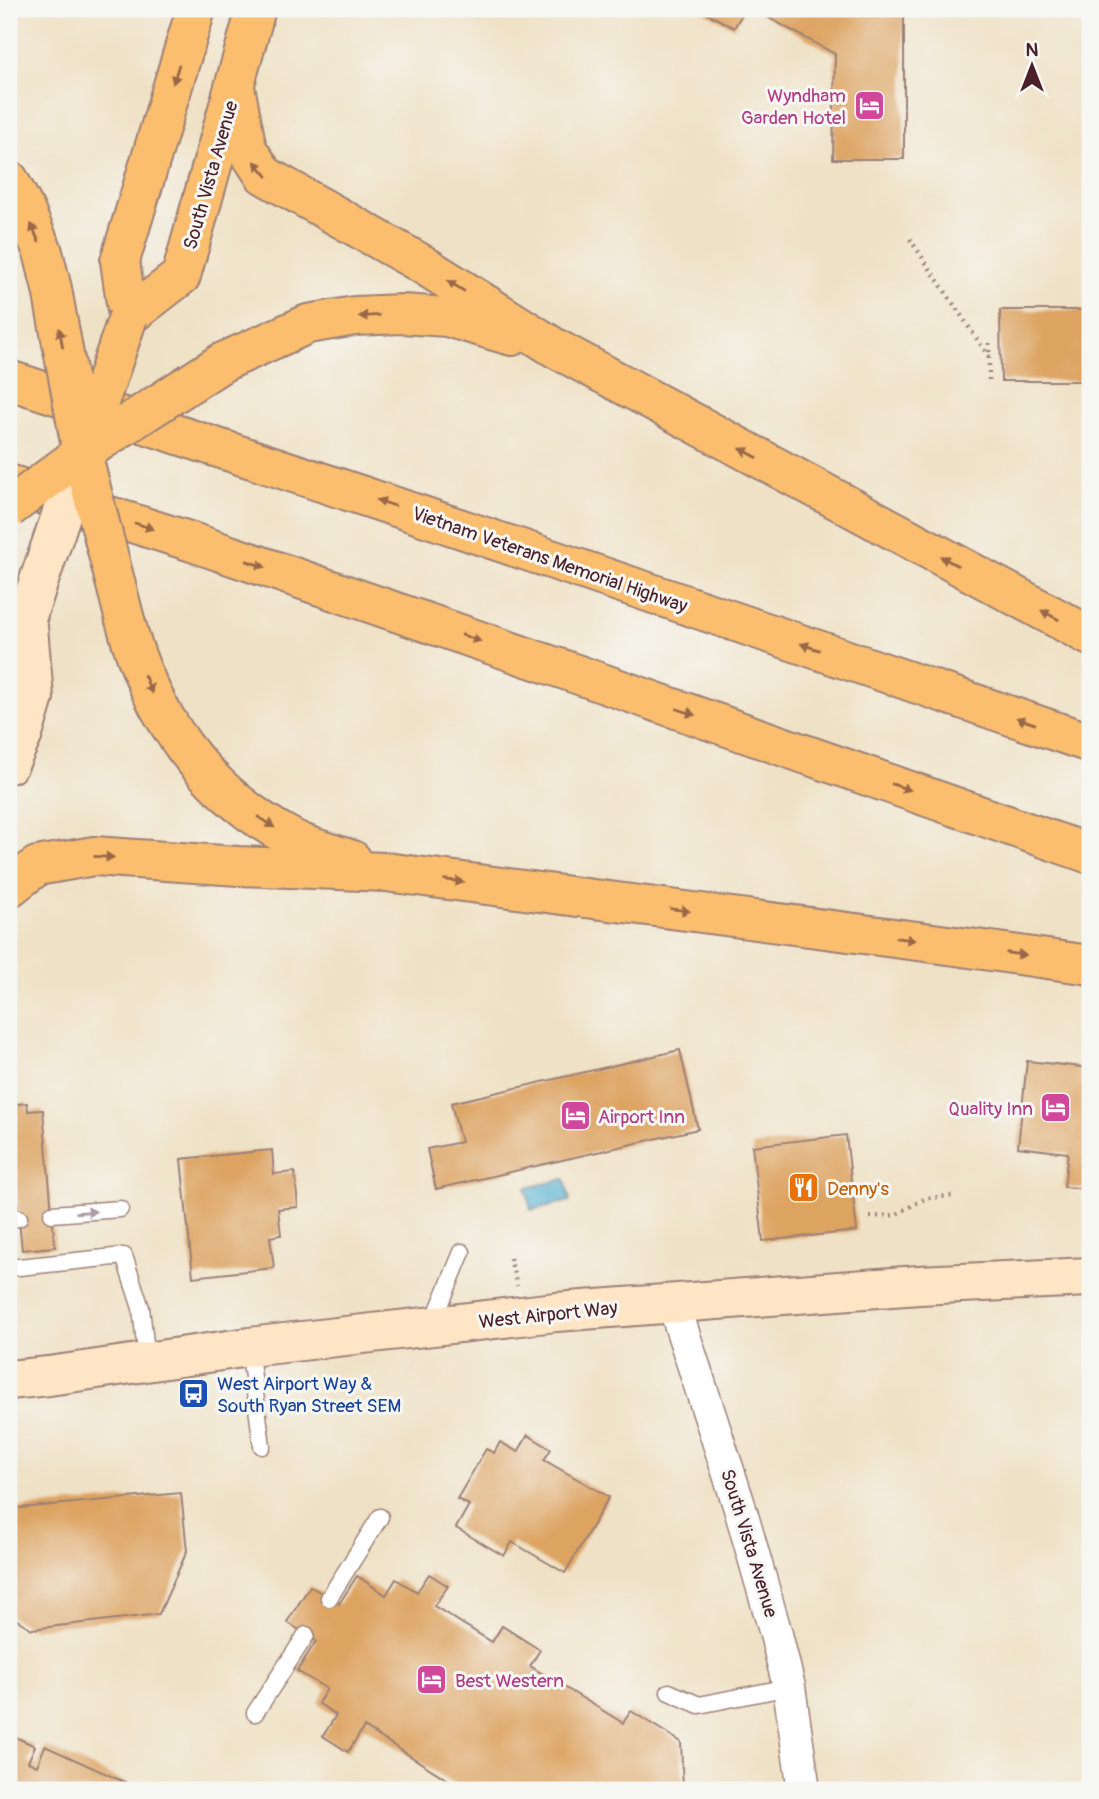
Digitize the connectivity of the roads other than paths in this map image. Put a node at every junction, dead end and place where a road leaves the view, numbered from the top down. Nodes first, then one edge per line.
1 (196, 9) edge
2 (256, 9) edge
3 (235, 87) junction
4 (9, 180) edge
5 (128, 317) junction
6 (555, 348) junction
7 (9, 380) edge
8 (82, 453) junction
9 (9, 484) edge
10 (9, 508) edge
11 (18, 625) edge
12 (1090, 636) edge
13 (1090, 743) edge
14 (9, 764) edge
15 (1090, 854) edge
16 (387, 872) junction
17 (9, 888) edge
18 (1090, 965) edge
19 (120, 1209) dead end
20 (52, 1214) dead end
21 (462, 1252) dead end
22 (9, 1268) edge
23 (1090, 1277) edge
24 (673, 1302) junction
25 (431, 1327) junction
26 (248, 1347) junction
27 (147, 1361) junction
28 (9, 1380) edge
29 (262, 1446) dead end
30 (380, 1517) dead end
31 (330, 1598) dead end
32 (306, 1634) dead end
33 (789, 1687) junction
34 (669, 1692) dead end
35 (255, 1713) dead end
36 (804, 1790) edge

1 -> 5 main road
2 - 3 main road, South Vista Avenue
3 - 5 main road, South Vista Avenue
6 -> 3 main road
8 -> 4 main road, bridge
5 - 8 main road, bridge
6 -> 8 main road, bridge
12 -> 6 main road
13 -> 7 main road, Vietnam Veterans Memorial Highway
8 - 10 main road, bridge
8 - 11 street, bridge
8 -> 16 main road, bridge
9 -> 15 main road
11 - 14 street
17 -> 16 main road
16 -> 18 main road
20 -> 19 lane
21 - 25 lane
22 - 27 lane
23 - 24 street, West Airport Way
24 - 25 street, West Airport Way
24 - 33 street, South Vista Avenue
25 - 26 street, West Airport Way
26 - 27 street, West Airport Way
26 - 29 lane
27 - 28 street, West Airport Way
30 - 31 lane
32 - 35 lane
33 - 34 lane
33 - 36 street, South Vista Avenue

